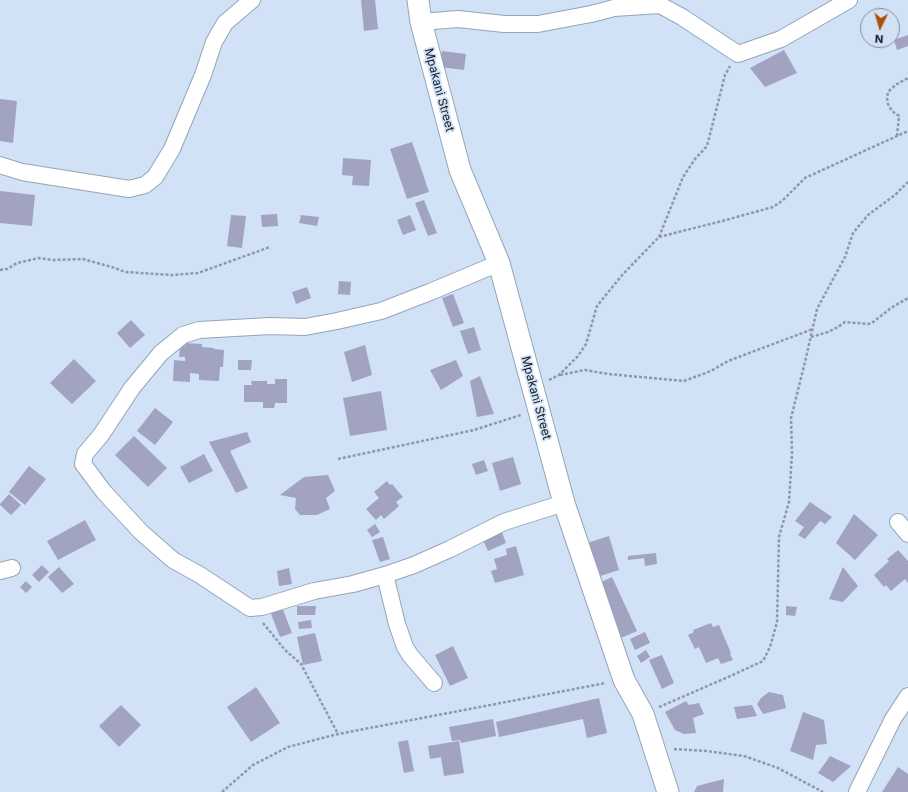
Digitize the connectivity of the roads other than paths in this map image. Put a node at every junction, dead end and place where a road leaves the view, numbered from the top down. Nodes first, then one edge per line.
1 (252, 0) edge
2 (418, 0) edge
3 (849, 0) edge
4 (421, 22) junction
5 (0, 165) edge
6 (499, 263) junction
7 (564, 503) junction
8 (385, 575) junction
9 (434, 683) dead end
10 (908, 696) edge
11 (668, 792) edge
12 (857, 792) edge

1 - 5 street
2 - 4 street, Mpakani Street
3 - 4 street
4 - 6 street, Mpakani Street
6 - 7 street, Mpakani Street
6 - 8 street
7 - 8 street
7 - 11 street, Mpakani Street
8 - 9 street
10 - 12 street

